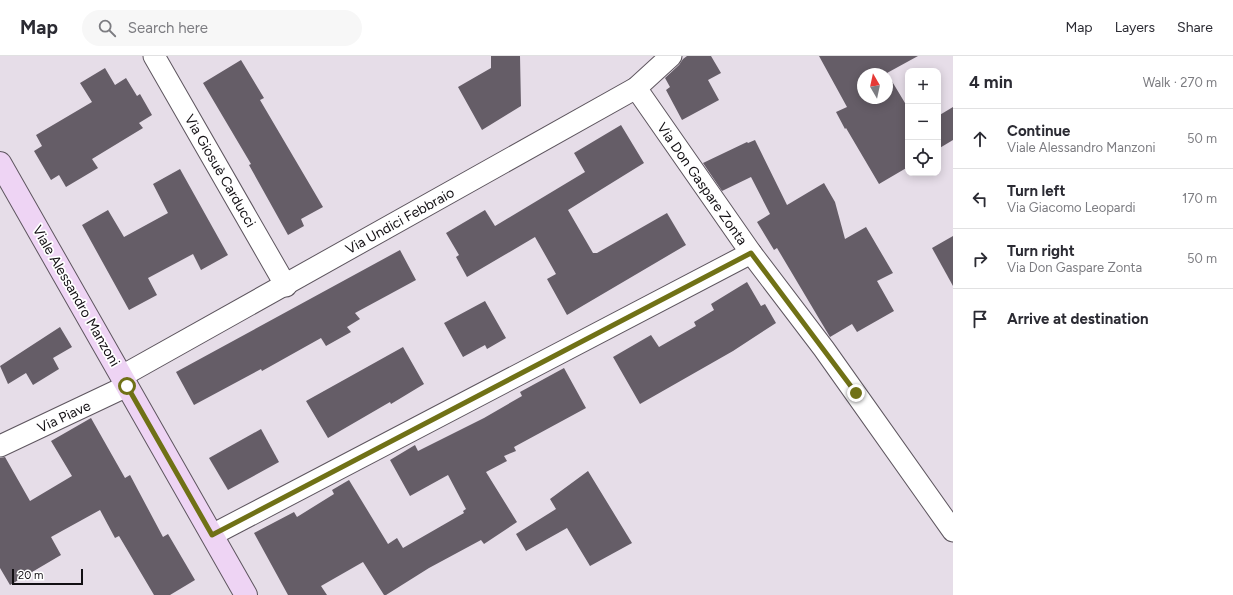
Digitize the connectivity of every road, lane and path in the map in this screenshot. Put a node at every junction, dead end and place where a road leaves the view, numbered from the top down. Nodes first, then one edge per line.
1 (154, 56) edge
2 (671, 56) edge
3 (636, 88) junction
4 (0, 163) edge
5 (751, 253) junction
6 (286, 286) junction
7 (125, 381) junction
8 (0, 446) edge
9 (953, 531) edge
10 (212, 535) junction
11 (246, 595) edge

1 - 6 street, Via Giosuè Carducci
2 - 3 street, Via Undici Febbraio
3 - 5 street, Via Don Gaspare Zonta
3 - 6 street, Via Undici Febbraio
4 - 7 main road, Viale Alessandro Manzoni
5 - 9 street, Via Don Gaspare Zonta
5 - 10 street
6 - 7 street, Via Undici Febbraio
7 - 8 street, Via Piave
7 - 10 main road, Viale Alessandro Manzoni
10 - 11 main road, Viale Alessandro Manzoni

